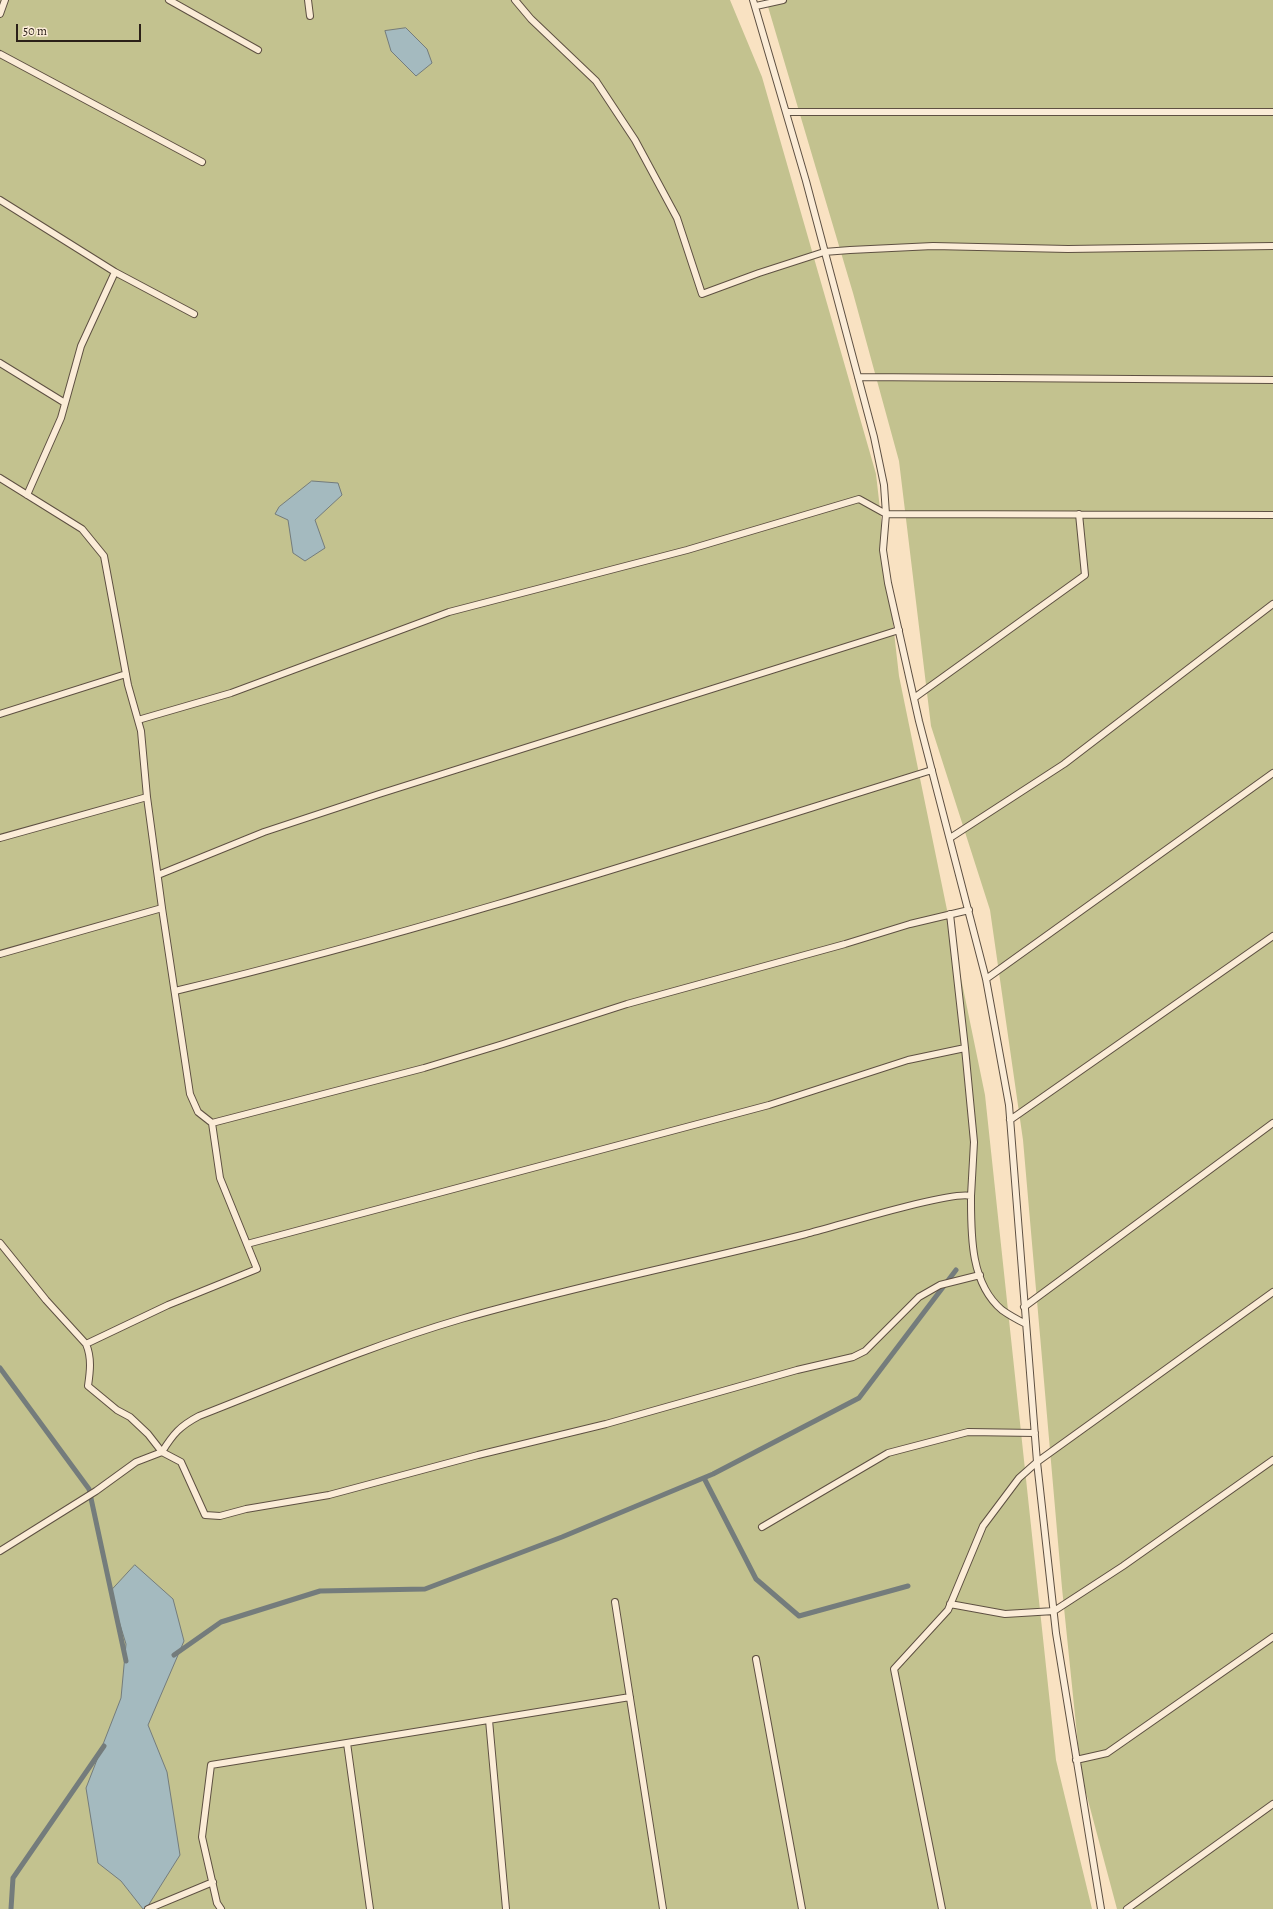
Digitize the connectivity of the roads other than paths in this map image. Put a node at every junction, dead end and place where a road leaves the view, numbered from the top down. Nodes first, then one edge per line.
1 (5, 0) edge
2 (169, 0) edge
3 (308, 0) edge
4 (514, 0) edge
5 (753, 0) edge
6 (784, 0) edge
7 (756, 6) junction
8 (0, 14) edge
9 (310, 16) dead end
10 (258, 50) dead end
11 (0, 54) edge
12 (786, 112) junction
13 (1273, 112) edge
14 (202, 162) dead end
15 (0, 200) edge
16 (1273, 246) edge
17 (824, 252) junction
18 (115, 272) junction
19 (194, 314) dead end
20 (0, 363) edge
21 (858, 377) junction
22 (1273, 380) edge
23 (65, 403) junction
24 (0, 478) edge
25 (27, 495) junction
26 (886, 514) junction
27 (1079, 514) junction
28 (1273, 515) edge
29 (1273, 604) edge
30 (899, 630) junction
31 (126, 674) junction
32 (914, 698) junction
33 (0, 714) edge
34 (138, 720) junction
35 (932, 770) junction
36 (1273, 773) edge
37 (147, 797) junction
38 (0, 838) edge
39 (950, 838) junction
40 (158, 875) junction
41 (162, 908) junction
42 (968, 910) junction
43 (950, 914) junction
44 (1273, 936) edge
45 (0, 954) edge
46 (986, 979) junction
47 (175, 991) junction
48 (965, 1048) junction
49 (1010, 1120) junction
50 (212, 1123) junction
51 (1273, 1123) edge
52 (971, 1196) junction
53 (0, 1243) edge
54 (247, 1244) junction
55 (980, 1275) junction
56 (1273, 1292) edge
57 (1024, 1307) junction
58 (1026, 1324) junction
59 (86, 1344) junction
60 (1034, 1433) junction
61 (162, 1452) junction
62 (1273, 1460) edge
63 (1037, 1462) junction
64 (762, 1527) dead end
65 (0, 1551) edge
66 (615, 1602) dead end
67 (950, 1604) junction
68 (1054, 1611) junction
69 (1273, 1637) edge
70 (756, 1659) dead end
71 (630, 1697) junction
72 (489, 1720) junction
73 (347, 1743) junction
74 (1076, 1760) junction
75 (1273, 1804) edge
76 (213, 1882) junction
77 (148, 1909) edge
78 (221, 1909) edge
79 (370, 1909) edge
80 (506, 1909) edge
81 (663, 1909) edge
82 (802, 1909) edge
83 (942, 1909) edge
84 (1101, 1909) edge
85 (1127, 1909) edge

1 - 8 lane
2 - 10 lane
3 - 9 lane
4 - 17 lane
5 - 7 lane
6 - 7 lane
7 - 12 lane
11 - 14 lane
12 - 13 lane
12 - 17 lane
15 - 18 lane
16 - 17 lane
17 - 21 lane
18 - 19 lane
18 - 23 lane
20 - 23 lane
21 - 22 lane
21 - 26 lane
23 - 25 lane
24 - 25 lane
25 - 31 lane
26 - 27 lane
26 - 30 lane
26 - 34 lane
27 - 28 lane
27 - 32 lane
29 - 39 lane
30 - 32 lane
30 - 40 lane
31 - 33 lane
31 - 34 lane
32 - 35 lane
34 - 37 lane
35 - 39 lane
35 - 47 lane
36 - 46 lane
37 - 38 lane
37 - 40 lane
39 - 42 lane
40 - 41 lane
41 - 45 lane
41 - 47 lane
42 - 43 lane
42 - 46 lane
43 - 48 lane
43 - 50 lane
44 - 49 lane
46 - 49 lane
47 - 50 lane
48 - 52 lane
48 - 54 lane
49 - 57 lane
50 - 54 lane
51 - 57 lane
52 - 55 lane
52 - 61 lane
53 - 59 lane
54 - 59 lane
55 - 58 lane
55 - 61 lane
56 - 63 lane
57 - 58 lane
58 - 60 lane
59 - 61 lane
60 - 63 lane
60 - 64 lane
61 - 65 lane
62 - 68 lane
63 - 67 lane
63 - 68 lane
66 - 71 lane
67 - 68 lane
67 - 83 lane
68 - 74 lane
69 - 74 lane
70 - 82 lane
71 - 72 lane
71 - 81 lane
72 - 73 lane
72 - 80 lane
73 - 76 lane
73 - 79 lane
74 - 84 lane
75 - 85 lane
76 - 77 lane
76 - 78 lane

